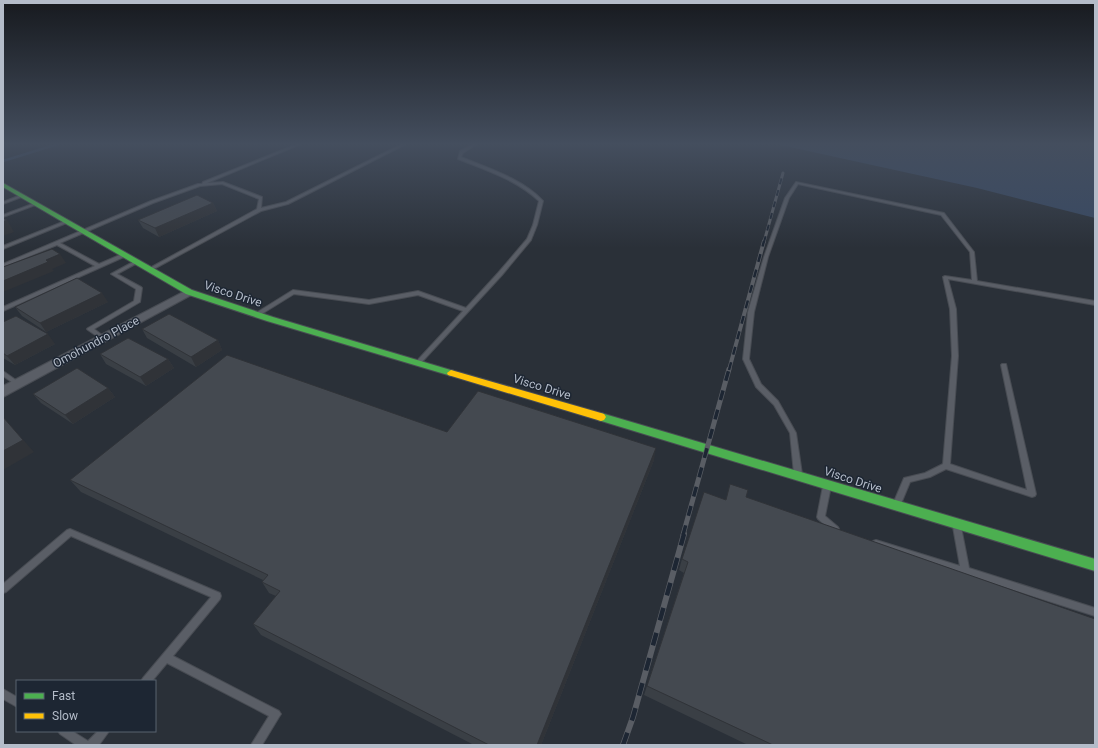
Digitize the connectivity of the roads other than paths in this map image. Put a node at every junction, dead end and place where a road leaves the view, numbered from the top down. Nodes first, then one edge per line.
1 (214, 179) edge
2 (335, 179) edge
3 (507, 179) edge
4 (3, 185) edge
5 (199, 185) junction
6 (22, 196) junction
7 (3, 203) edge
8 (36, 204) junction
9 (259, 210) junction
10 (3, 216) edge
11 (67, 222) junction
12 (83, 232) junction
13 (57, 243) junction
14 (3, 248) edge
15 (124, 255) junction
16 (138, 262) junction
17 (3, 266) edge
18 (99, 266) junction
19 (150, 270) junction
20 (975, 282) junction
21 (188, 292) junction
22 (1095, 303) edge
23 (3, 309) edge
24 (467, 310) junction
25 (258, 314) junction
26 (104, 338) junction
27 (418, 363) junction
28 (1004, 365) dead end
29 (3, 373) edge
30 (18, 384) junction
31 (3, 392) edge
32 (946, 466) junction
33 (798, 476) junction
34 (827, 484) junction
35 (896, 507) junction
36 (956, 523) junction
37 (840, 531) edge
38 (870, 540) edge
39 (1095, 565) edge
40 (966, 571) junction
41 (3, 589) edge
42 (1095, 612) edge
43 (166, 657) junction
44 (147, 680) edge
45 (3, 694) edge
46 (16, 701) edge
47 (65, 732) edge
48 (103, 732) edge
49 (85, 745) edge
50 (92, 745) edge
51 (256, 745) edge

1 - 5 lane
2 - 9 lane
3 - 24 lane
4 - 6 street, Visco Drive
5 - 9 lane
5 - 12 lane
6 - 7 lane
6 - 8 street, Visco Drive
8 - 10 lane
8 - 11 street, Visco Drive
9 - 19 lane
11 - 12 street, Visco Drive
11 - 14 lane
12 - 13 lane
12 - 15 street, Visco Drive
13 - 17 lane
13 - 18 lane
15 - 16 street, Visco Drive
15 - 18 lane
16 - 19 street, Visco Drive
16 - 26 lane
18 - 23 lane
19 - 21 street, Visco Drive
20 - 22 lane
20 - 32 lane
20 - 33 lane
21 - 25 street, Visco Drive
21 - 26 street, Omohundro Place
24 - 25 lane
24 - 27 lane
25 - 27 street, Visco Drive
26 - 30 street, Omohundro Place
27 - 33 street, Visco Drive
28 - 32 lane
29 - 30 lane
30 - 31 street, Omohundro Place
32 - 35 lane
33 - 34 street, Visco Drive
34 - 35 street, Visco Drive
34 - 37 lane
35 - 36 street, Visco Drive
36 - 39 street, Visco Drive
36 - 40 lane
38 - 40 lane
40 - 42 lane
41 - 43 lane
43 - 44 lane
43 - 51 lane
45 - 46 lane
47 - 49 lane
48 - 50 lane

